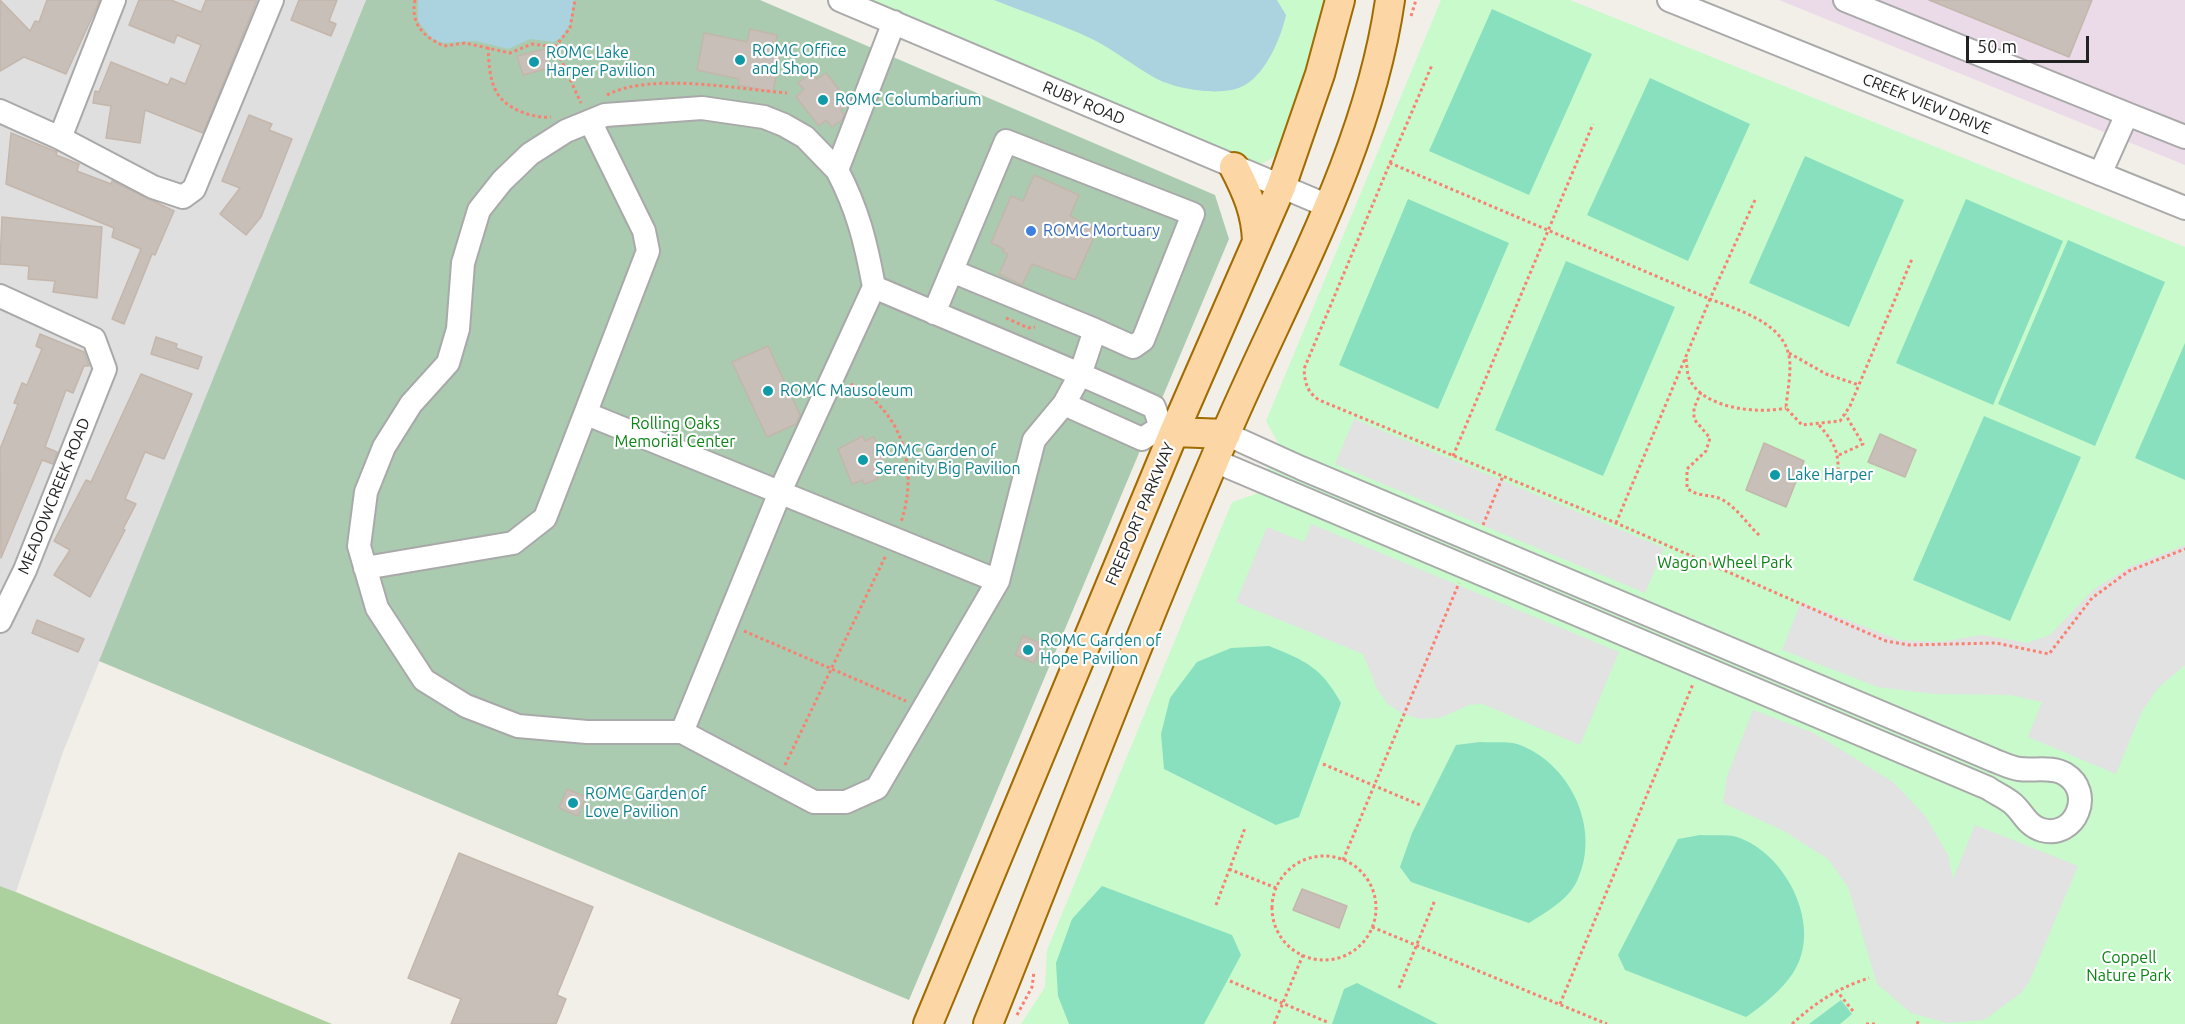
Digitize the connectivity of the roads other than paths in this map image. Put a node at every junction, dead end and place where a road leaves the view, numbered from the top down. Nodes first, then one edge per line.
1 (114, 0) edge
2 (272, 0) edge
3 (840, 0) edge
4 (1340, 0) edge
5 (1390, 0) edge
6 (1669, 0) edge
7 (1845, 0) edge
8 (894, 22) junction
9 (0, 111) edge
10 (2127, 114) junction
11 (582, 116) junction
12 (2185, 137) edge
13 (60, 138) junction
14 (1234, 167) junction
15 (837, 170) junction
16 (2100, 174) junction
17 (1281, 187) junction
18 (1328, 206) junction
19 (2185, 208) edge
20 (1257, 242) junction
21 (952, 271) junction
22 (874, 287) junction
23 (0, 296) edge
24 (934, 313) junction
25 (1095, 330) junction
26 (1080, 375) junction
27 (1064, 404) junction
28 (587, 414) junction
29 (1168, 429) junction
30 (1226, 434) junction
31 (1215, 461) junction
32 (780, 493) junction
33 (365, 568) junction
34 (998, 581) junction
35 (0, 621) edge
36 (682, 732) junction
37 (928, 1024) edge
38 (988, 1024) edge

1 - 13 street
2 - 13 street
3 - 8 street, RUBY ROAD
4 - 17 main road, FREEPORT PARKWAY
5 - 18 main road
6 - 16 street, CREEK VIEW DRIVE
7 - 10 street
8 - 14 street, RUBY ROAD
8 - 15 street
9 - 13 street
10 - 12 street
10 - 16 street
11 - 15 street
11 - 28 street
11 - 33 street
14 - 17 street, RUBY ROAD
14 - 20 main road
15 - 22 street
16 - 19 street, CREEK VIEW DRIVE
17 - 18 street, RUBY ROAD
17 - 20 main road, FREEPORT PARKWAY
18 - 30 main road
20 - 29 main road, FREEPORT PARKWAY
21 - 24 street
21 - 25 street
21 - 25 street
22 - 24 street
22 - 32 street
23 - 35 street, MEADOWCREEK ROAD
24 - 26 street
25 - 26 street
26 - 27 street
26 - 29 street
27 - 29 street
27 - 34 street
28 - 32 street
28 - 33 street
29 - 30 main road
29 - 31 main road
29 - 37 main road, FREEPORT PARKWAY
30 - 31 main road
30 - 31 street
31 - 38 main road
32 - 34 street
32 - 36 street
33 - 36 street
34 - 36 street

